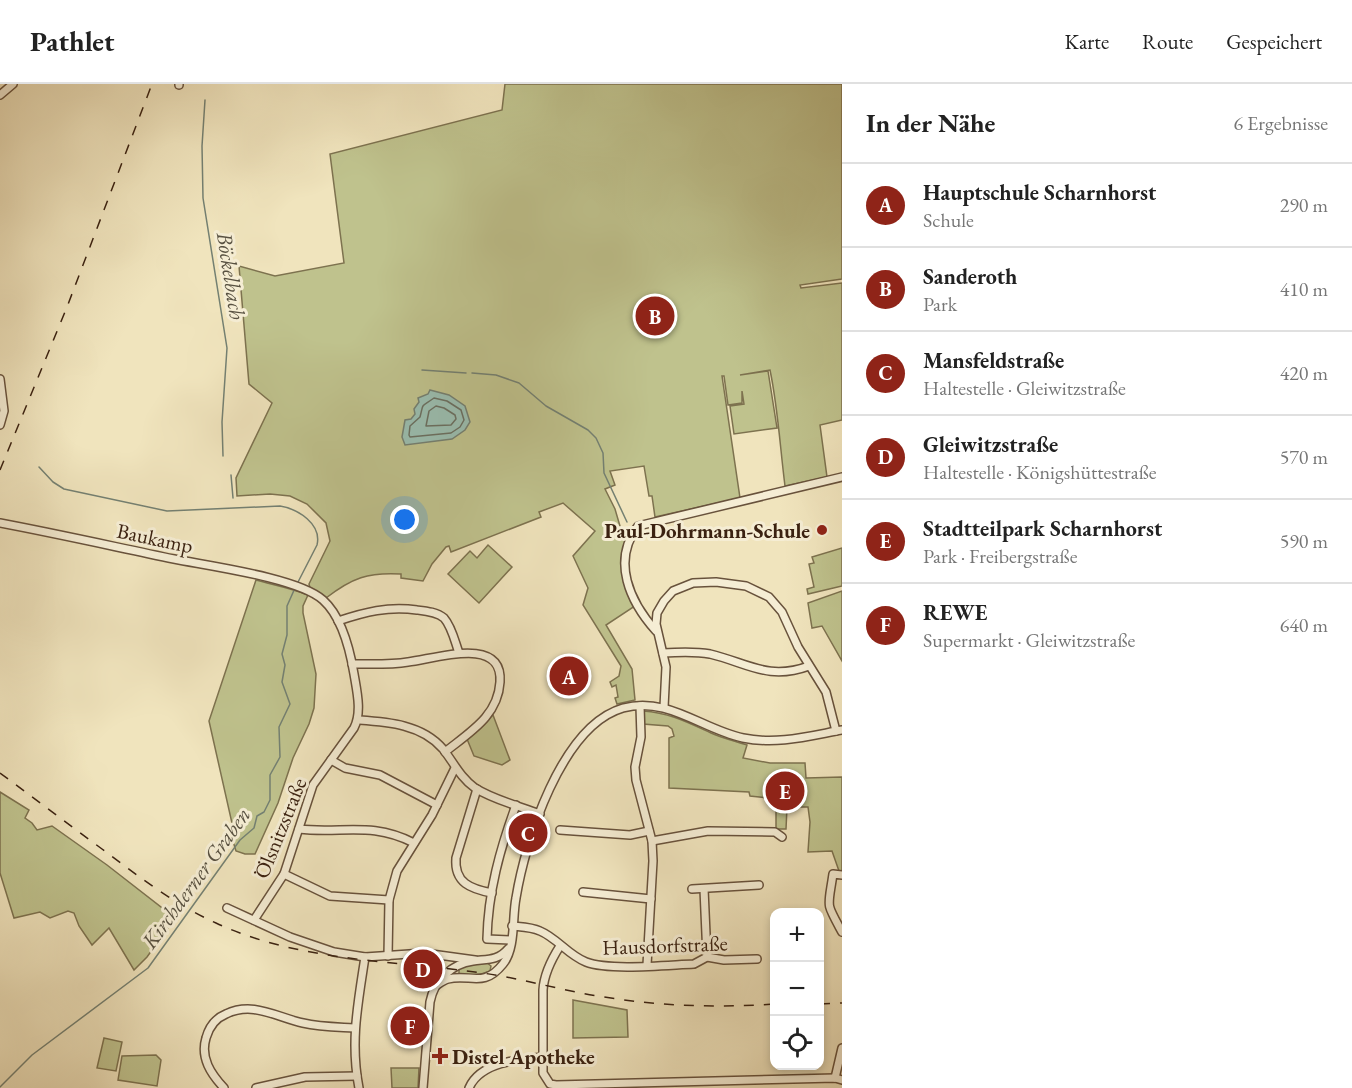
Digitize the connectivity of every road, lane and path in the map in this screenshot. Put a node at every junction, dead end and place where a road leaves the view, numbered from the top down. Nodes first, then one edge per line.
1 (13, 84) edge
2 (0, 95) edge
3 (0, 379) edge
4 (0, 425) edge
5 (842, 477) edge
6 (0, 523) edge
7 (338, 621) junction
8 (656, 631) junction
9 (459, 653) junction
10 (663, 653) junction
11 (352, 664) junction
12 (809, 666) junction
13 (640, 706) junction
14 (664, 707) junction
15 (358, 720) junction
16 (839, 731) edge
17 (445, 752) junction
18 (331, 760) junction
19 (455, 768) junction
20 (477, 789) junction
21 (437, 805) junction
22 (516, 805) junction
23 (540, 814) junction
24 (299, 829) junction
25 (560, 830) dead end
26 (649, 831) junction
27 (782, 837) dead end
28 (652, 841) junction
29 (414, 843) junction
30 (284, 874) junction
31 (842, 874) edge
32 (759, 885) dead end
33 (692, 889) dead end
34 (704, 889) junction
35 (583, 892) dead end
36 (492, 893) junction
37 (651, 899) junction
38 (388, 900) junction
39 (227, 908) dead end
40 (254, 920) junction
41 (512, 926) junction
42 (842, 932) edge
43 (510, 944) junction
44 (560, 946) junction
45 (441, 955) junction
46 (365, 957) junction
47 (388, 957) junction
48 (707, 957) junction
49 (757, 959) dead end
50 (475, 960) junction
51 (489, 960) junction
52 (647, 965) junction
53 (453, 968) junction
54 (496, 970) junction
55 (460, 978) junction
56 (437, 985) junction
57 (354, 1028) junction
58 (842, 1048) edge
59 (544, 1057) junction
60 (357, 1076) junction
61 (839, 1079) edge
62 (625, 1086) edge
63 (556, 1087) edge
64 (224, 1088) edge
65 (256, 1088) edge
66 (359, 1088) edge
67 (423, 1088) edge
68 (469, 1088) edge

1 - 2 street
3 - 4 street
5 - 8 street
6 - 7 street, Baukamp
7 - 9 street
7 - 11 street
8 - 10 street
8 - 12 street
9 - 11 street
9 - 17 street
10 - 12 street
10 - 14 street
11 - 15 street
12 - 16 street
13 - 14 street
13 - 23 street
13 - 26 street
14 - 16 street
15 - 17 street
15 - 18 street, Ölsnitzstraße
17 - 19 street
18 - 21 street
18 - 24 street, Ölsnitzstraße
19 - 20 street
19 - 21 street
20 - 22 street
20 - 36 street
21 - 29 street
22 - 23 street
22 - 36 street
23 - 41 street
24 - 29 street
24 - 30 street, Ölsnitzstraße
25 - 26 street
26 - 28 street
27 - 28 street
28 - 37 street
29 - 38 street
30 - 38 street
30 - 40 street, Ölsnitzstraße
31 - 42 street
32 - 34 street
33 - 34 street
34 - 48 street
35 - 37 street
36 - 43 street
37 - 52 street
38 - 47 street
39 - 40 street
40 - 46 street
41 - 43 street
41 - 44 street, Hausdorfstraße
43 - 51 street
43 - 54 street
44 - 52 street, Hausdorfstraße
44 - 59 street
45 - 47 street
45 - 50 street
45 - 53 street
46 - 47 street
46 - 57 street
48 - 49 street, Hausdorfstraße
48 - 52 street, Hausdorfstraße
50 - 51 street
50 - 53 street
51 - 54 street
53 - 55 street
53 - 56 street
54 - 55 street
55 - 56 street
56 - 67 street
57 - 60 street
57 - 64 street
58 - 61 street
59 - 63 street
59 - 68 street
60 - 65 street
60 - 66 street
61 - 62 street
62 - 63 street

